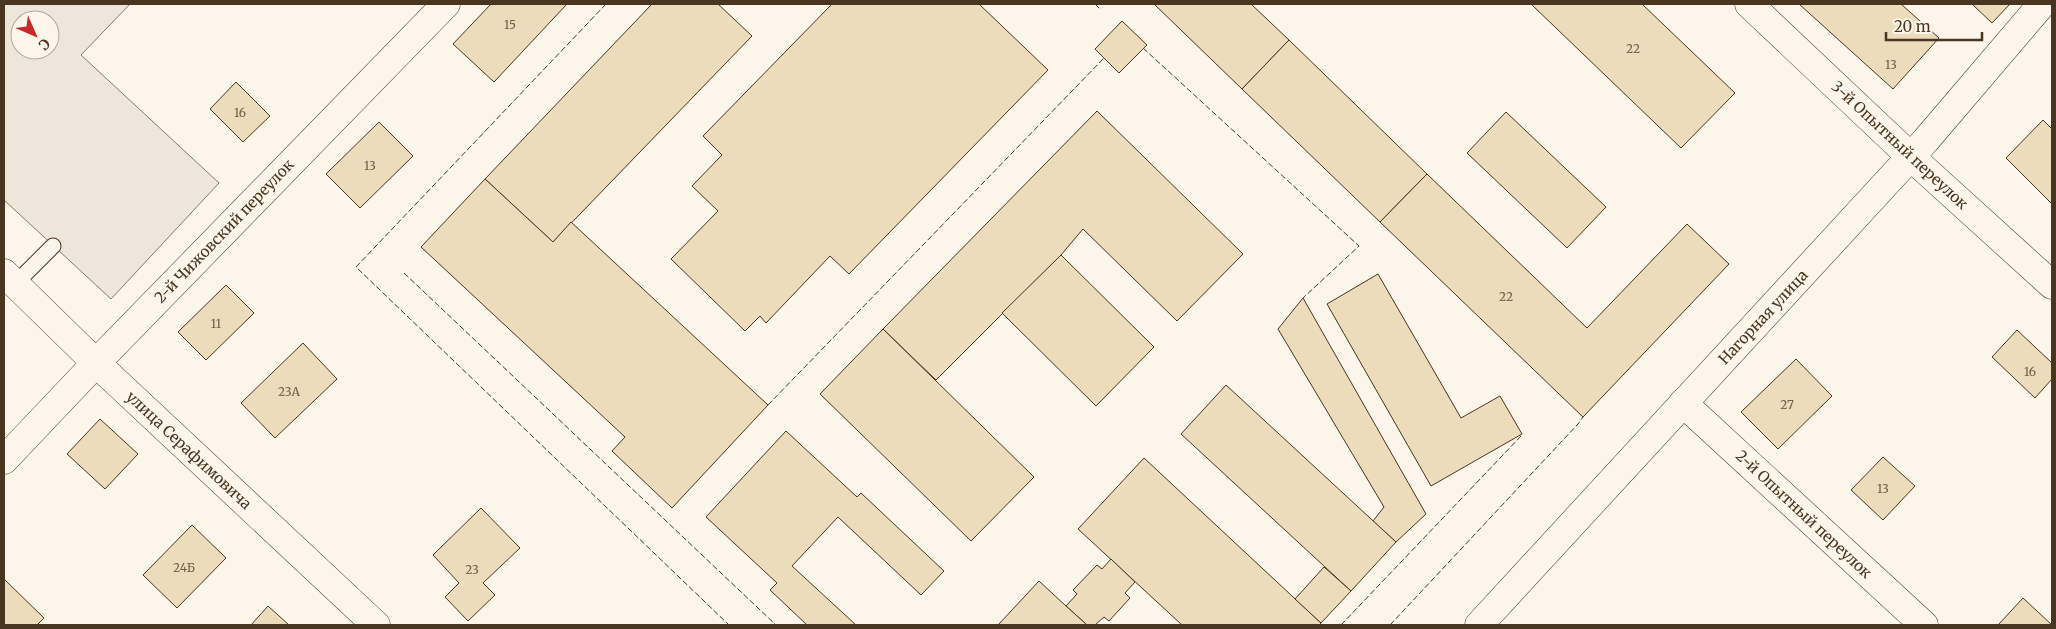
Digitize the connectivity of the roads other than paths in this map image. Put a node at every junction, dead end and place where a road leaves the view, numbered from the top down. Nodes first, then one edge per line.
1 (446, 4) edge
2 (1749, 4) edge
3 (2042, 4) edge
4 (1910, 157) junction
5 (53, 246) dead end
6 (9, 278) edge
7 (2052, 285) edge
8 (96, 363) junction
9 (1683, 403) junction
10 (4, 460) edge
11 (376, 625) edge
12 (1479, 625) edge
13 (1924, 625) edge

1 - 8 street, 2-й Чижовский переулок
2 - 4 street, 3-й Опытный переулок
3 - 4 street, Нагорная улица
4 - 7 street, 3-й Опытный переулок
4 - 9 street, Нагорная улица
5 - 6 lane
6 - 8 street, улица Серафимовича
8 - 10 street, 2-й Чижовский переулок
8 - 11 street, улица Серафимовича
9 - 12 street, Нагорная улица
9 - 13 street, 2-й Опытный переулок

